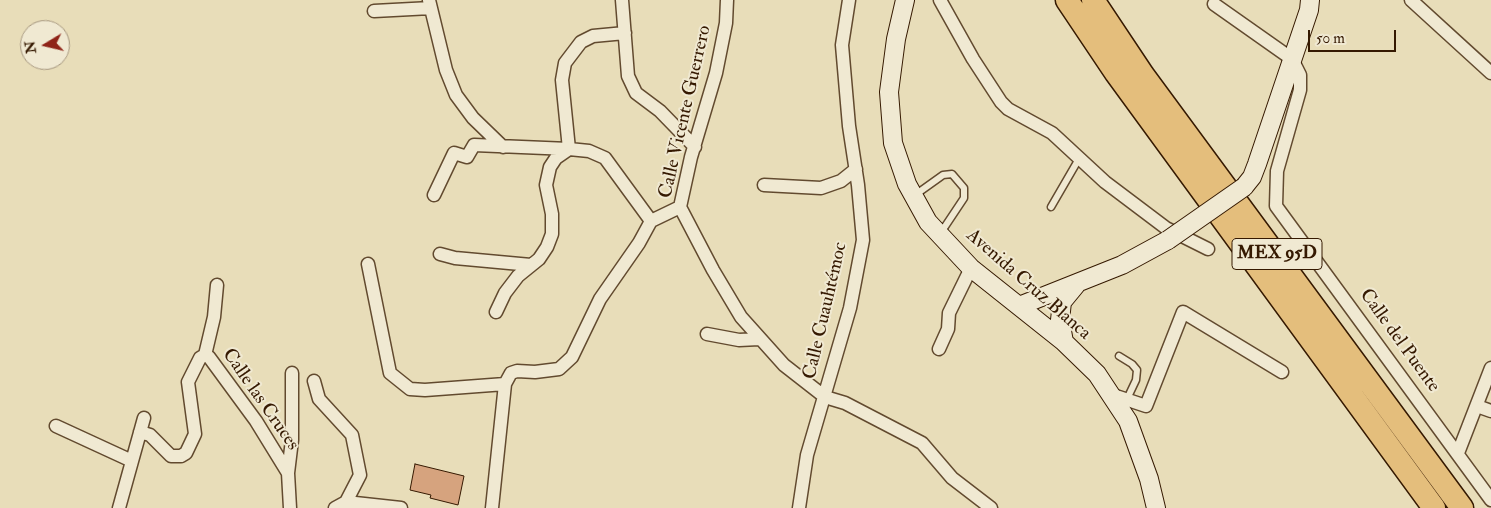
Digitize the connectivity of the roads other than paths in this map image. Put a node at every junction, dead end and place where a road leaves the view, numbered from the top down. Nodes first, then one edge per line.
1 (622, 0) edge
2 (727, 0) edge
3 (849, 0) edge
4 (905, 0) edge
5 (940, 0) edge
6 (1067, 0) edge
7 (1093, 0) edge
8 (1310, 0) edge
9 (1411, 0) edge
10 (430, 4) edge
11 (1214, 4) dead end
12 (374, 10) dead end
13 (624, 33) junction
14 (1292, 59) junction
15 (1491, 73) edge
16 (503, 146) junction
17 (695, 147) junction
18 (569, 149) junction
19 (1080, 157) junction
20 (856, 169) junction
21 (764, 185) dead end
22 (434, 195) dead end
23 (914, 195) junction
24 (680, 207) junction
25 (1051, 207) dead end
26 (651, 221) junction
27 (940, 234) junction
28 (1167, 234) junction
29 (1208, 249) dead end
30 (440, 254) dead end
31 (368, 264) dead end
32 (531, 266) junction
33 (972, 268) junction
34 (1077, 284) junction
35 (217, 285) dead end
36 (1019, 306) junction
37 (496, 312) dead end
38 (707, 334) dead end
39 (759, 340) junction
40 (1064, 342) junction
41 (939, 349) dead end
42 (205, 355) junction
43 (1118, 356) dead end
44 (1491, 368) edge
45 (1282, 372) dead end
46 (292, 373) dead end
47 (314, 381) dead end
48 (505, 384) junction
49 (825, 397) junction
50 (1120, 397) junction
51 (1477, 406) junction
52 (1491, 411) edge
53 (144, 418) dead end
54 (56, 426) dead end
55 (140, 432) junction
56 (1458, 453) junction
57 (132, 461) junction
58 (288, 473) junction
59 (1491, 500) edge
60 (340, 505) edge
61 (119, 508) edge
62 (290, 508) edge
63 (401, 508) edge
64 (492, 508) edge
65 (800, 508) edge
66 (991, 508) edge
67 (1156, 508) edge
68 (1434, 508) edge
69 (1462, 508) edge

1 - 13 street
2 - 17 street, Calle Vicente Guerrero
3 - 20 street, Calle Cuauhtémoc
4 - 23 main road, Avenida Cruz Blanca
5 - 19 street
6 - 68 highway, MEX 95D
7 - 69 highway, MEX 95D
8 - 14 main road
9 - 15 street
10 - 12 street
10 - 16 street
11 - 14 street
13 - 17 street
13 - 18 street
14 - 28 main road, bridge
14 - 56 street, Calle del Puente
16 - 18 street
16 - 22 street
17 - 24 street, Calle Vicente Guerrero
18 - 26 street
18 - 32 street
19 - 25 lane
19 - 28 street
20 - 21 street
20 - 49 street, Calle Cuauhtémoc
23 - 27 main road, Avenida Cruz Blanca
23 - 27 lane
24 - 26 street
24 - 39 street, Calle Vicente Guerrero
26 - 48 street, Calle Vicente Guerrero
27 - 33 main road, Avenida Cruz Blanca
28 - 29 street
28 - 34 main road
30 - 32 street
31 - 48 street
32 - 37 street
33 - 36 main road, Avenida Cruz Blanca
33 - 41 street
34 - 36 main road
34 - 40 main road
35 - 42 street
36 - 40 main road, Avenida Cruz Blanca
38 - 39 street
39 - 49 street, Calle Vicente Guerrero
40 - 50 main road, Avenida Cruz Blanca
42 - 55 street, Calle las Cruces
42 - 58 street, Calle las Cruces
43 - 50 lane
44 - 51 street
45 - 50 street
46 - 58 street
47 - 60 street
48 - 64 street
49 - 65 street, Calle Cuauhtémoc
49 - 66 street, Calle Vicente Guerrero
50 - 67 main road, Avenida Cruz Blanca
51 - 52 street
51 - 56 street
53 - 55 street
54 - 57 street
55 - 57 street
56 - 59 street, Calle del Puente
57 - 61 street
58 - 62 street, Calle las Cruces
60 - 63 street

